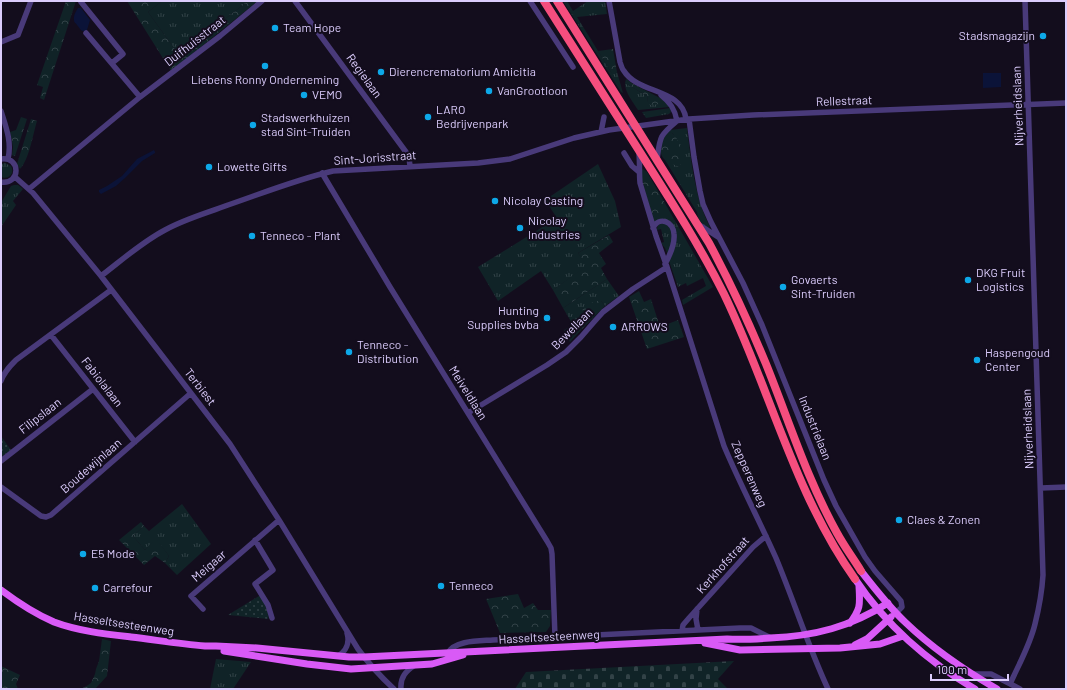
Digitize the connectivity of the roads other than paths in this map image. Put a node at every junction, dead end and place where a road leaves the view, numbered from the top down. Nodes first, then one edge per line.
1 (31, 1) edge
2 (262, 1) edge
3 (295, 1) edge
4 (530, 1) edge
5 (544, 1) edge
6 (557, 1) edge
7 (609, 1) edge
8 (1025, 1) edge
9 (81, 2) edge
10 (86, 33) dead end
11 (1, 42) edge
12 (112, 63) junction
13 (573, 67) dead end
14 (658, 93) junction
15 (140, 97) junction
16 (1066, 103) edge
17 (1029, 105) junction
18 (1, 111) edge
19 (604, 117) dead end
20 (687, 119) junction
21 (677, 120) junction
22 (635, 126) junction
23 (624, 128) junction
24 (601, 132) junction
25 (624, 152) dead end
26 (639, 152) junction
27 (8, 159) junction
28 (1, 160) edge
29 (657, 160) junction
30 (410, 166) junction
31 (639, 172) junction
32 (322, 173) junction
33 (15, 177) junction
34 (1, 182) edge
35 (28, 188) junction
36 (698, 223) junction
37 (653, 228) junction
38 (721, 240) junction
39 (666, 265) junction
40 (101, 276) junction
41 (111, 290) junction
42 (51, 335) junction
43 (1, 381) edge
44 (93, 389) junction
45 (191, 393) junction
46 (468, 414) junction
47 (135, 442) junction
48 (1, 461) edge
49 (1, 486) edge
50 (1066, 487) edge
51 (1041, 488) junction
52 (279, 520) junction
53 (766, 536) junction
54 (255, 540) junction
55 (862, 571) joint
56 (857, 583) junction
57 (1, 590) edge
58 (888, 603) junction
59 (203, 609) dead end
60 (697, 609) junction
61 (878, 610) junction
62 (896, 613) junction
63 (272, 618) dead end
64 (888, 620) junction
65 (850, 623) junction
66 (345, 628) junction
67 (698, 630) junction
68 (682, 631) junction
69 (806, 635) junction
70 (903, 636) junction
71 (555, 637) junction
72 (771, 638) junction
73 (204, 646) junction
74 (853, 646) junction
75 (811, 649) junction
76 (448, 653) junction
77 (338, 656) junction
78 (364, 657) junction
79 (416, 665) junction
80 (372, 668) junction
81 (972, 674) junction
82 (1010, 684) junction
83 (394, 689) edge
84 (401, 689) edge
85 (828, 689) edge
86 (975, 689) edge
87 (997, 689) edge
88 (1020, 689) edge

1 - 11 street
2 - 15 street, Duifhuisstraat
3 - 30 street, Regielaan
4 - 13 street
5 - 23 highway
6 - 22 highway
7 - 14 street
8 - 17 street, Nijverheidslaan
9 - 12 street
10 - 12 street
12 - 15 street
14 - 20 street
14 - 21 street
15 - 35 street, Duifhuisstraat
16 - 17 street, Rellestraat
17 - 20 street, Rellestraat
17 - 51 street, Nijverheidslaan
18 - 27 street
19 - 24 street
20 - 21 street, Rellestraat
20 - 38 street, Industrielaan
21 - 22 street, Rellestraat
21 - 29 street
22 - 23 street, Rellestraat
22 - 29 highway
23 - 24 street, Sint-Jorisstraat
23 - 26 highway
24 - 30 street, Sint-Jorisstraat
25 - 31 street, Zepperenweg
26 - 31 street, Zepperenweg
26 - 56 highway
27 - 28 street
27 - 33 street
29 - 36 highway
30 - 32 street, Sint-Jorisstraat
31 - 37 street, Zepperenweg
32 - 40 street, Sint-Jorisstraat
32 - 46 street, Meiveldlaan
33 - 34 street
33 - 35 street, Terbiest
35 - 40 street, Terbiest
36 - 38 street, Industrielaan
36 - 55 highway
37 - 39 street, Zepperenweg
37 - 39 street
38 - 62 street, Industrielaan
39 - 46 street, Bewellaan
39 - 53 street, Zepperenweg
40 - 41 street, Terbiest
41 - 42 street
41 - 45 street, Terbiest
42 - 43 street
42 - 44 street, Fabiolalaan
44 - 47 street, Fabiolalaan
44 - 48 street, Filipslaan
45 - 47 street, Boudewijnlaan
45 - 52 street, Terbiest
46 - 71 street, Meiveldlaan
47 - 49 street, Boudewijnlaan
50 - 51 street
51 - 82 street, Nijverheidslaan
52 - 54 street, Meigaar
52 - 66 street, Terbiest
53 - 60 street, Kerkhofstraat
53 - 69 street, Zepperenweg
54 - 59 street, Meigaar
54 - 63 street
55 - 58 main road
56 - 61 main road
56 - 65 main road
57 - 73 main road, Hasseltsesteenweg
58 - 61 main road, Hasseltsesteenweg
58 - 62 main road
60 - 67 street, Kerkhofstraat
60 - 68 street, Kerkhofstraat
61 - 64 main road
61 - 65 main road, Hasseltsesteenweg
62 - 64 main road, Hasseltsesteenweg
62 - 81 main road
64 - 70 main road
64 - 74 main road, Hasseltsesteenweg
65 - 69 main road, Hasseltsesteenweg
66 - 77 street, Terbiest
66 - 78 street, Terbiest
67 - 68 street
67 - 72 street
68 - 71 street
69 - 72 main road, Hasseltsesteenweg
69 - 75 street, Zepperenweg
70 - 74 main road, Hasseltsesteenweg
70 - 86 main road
71 - 76 street
72 - 76 main road, Hasseltsesteenweg
73 - 77 main road, Hasseltsesteenweg
73 - 80 main road, Hasseltsesteenweg
74 - 75 main road, Hasseltsesteenweg
75 - 79 main road, Hasseltsesteenweg
75 - 85 street, Zepperenweg
76 - 78 main road, Hasseltsesteenweg
77 - 78 main road, Hasseltsesteenweg
78 - 80 street, Terbiest
79 - 80 main road, Hasseltsesteenweg
79 - 84 street
80 - 83 street, Terbiest
81 - 82 street
81 - 87 main road
82 - 88 street

